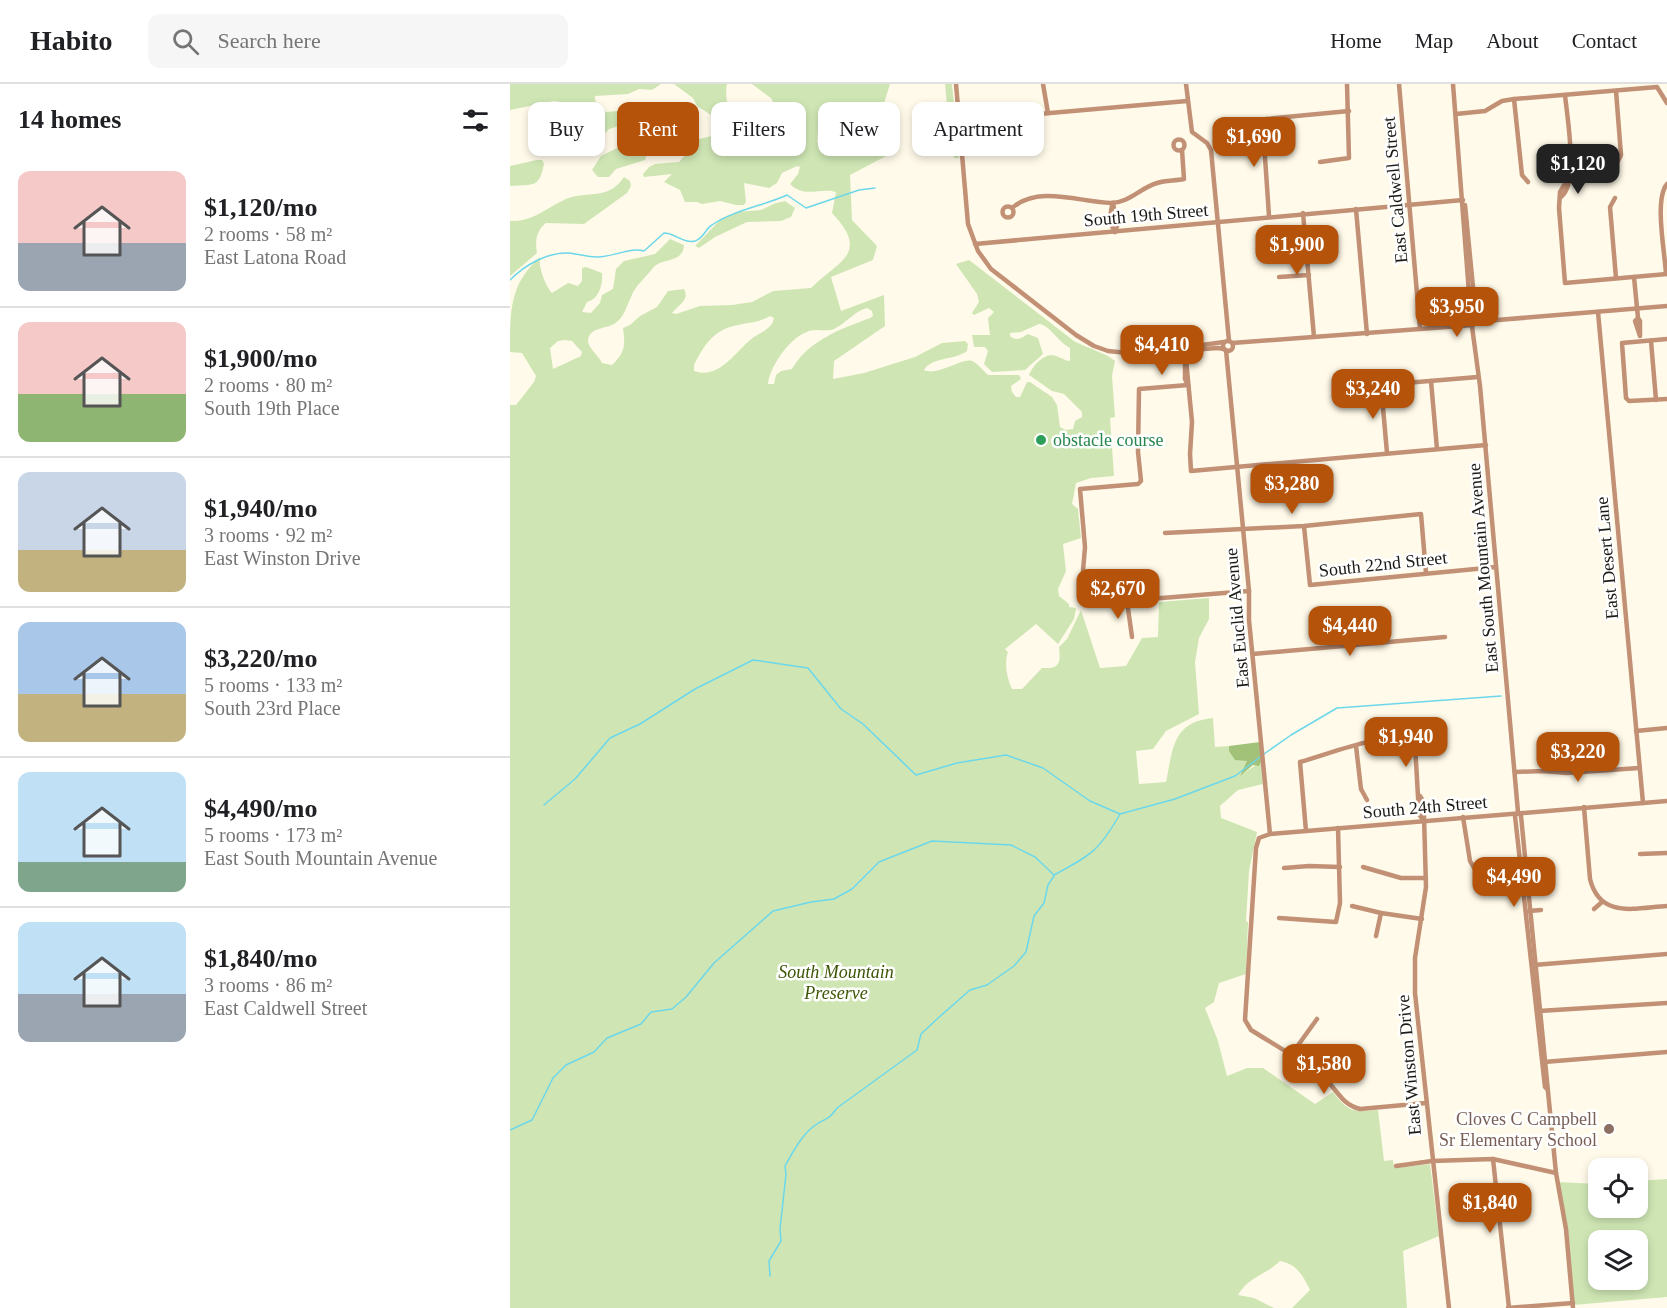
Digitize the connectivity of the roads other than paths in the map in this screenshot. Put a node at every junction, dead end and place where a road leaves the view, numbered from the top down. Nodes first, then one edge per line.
1 (956, 84) edge
2 (1043, 84) edge
3 (1186, 84) edge
4 (1347, 84) edge
5 (1399, 84) edge
6 (1453, 84) edge
7 (1637, 86) edge
8 (1616, 91) junction
9 (1565, 95) junction
10 (1514, 99) junction
11 (1187, 101) junction
12 (957, 102) edge
13 (1667, 103) edge
14 (1349, 111) junction
15 (1044, 113) edge
16 (1048, 113) junction
17 (1456, 114) junction
18 (1182, 150) dead end
19 (962, 156) edge
20 (1320, 162) dead end
21 (1613, 171) dead end
22 (1528, 182) dead end
23 (1667, 184) edge
24 (1615, 198) dead end
25 (1667, 198) edge
26 (1463, 200) junction
27 (1113, 203) junction
28 (1662, 203) junction
29 (1410, 204) junction
30 (1012, 208) dead end
31 (1356, 208) junction
32 (1303, 213) junction
33 (1269, 216) junction
34 (1218, 223) junction
35 (1115, 232) junction
36 (975, 244) junction
37 (1309, 274) junction
38 (1667, 274) edge
39 (1279, 277) dead end
40 (1634, 277) junction
41 (1616, 278) junction
42 (1667, 306) edge
43 (1636, 309) junction
44 (1598, 312) junction
45 (1473, 324) junction
46 (1420, 329) junction
47 (1367, 334) junction
48 (1314, 337) junction
49 (1640, 339) junction
50 (1667, 339) edge
51 (1651, 340) junction
52 (1228, 346) junction
53 (1185, 349) junction
54 (1478, 377) junction
55 (1431, 381) junction
56 (1188, 385) junction
57 (1667, 399) edge
58 (1656, 400) junction
59 (1486, 445) junction
60 (1437, 449) junction
61 (1386, 453) junction
62 (1237, 466) junction
63 (1304, 526) junction
64 (1243, 528) junction
65 (1164, 533) dead end
66 (1496, 567) junction
67 (1426, 573) junction
68 (1249, 591) junction
69 (1127, 601) junction
70 (1132, 637) dead end
71 (1445, 637) dead end
72 (1253, 654) junction
73 (1667, 728) edge
74 (1636, 731) junction
75 (1356, 746) junction
76 (1640, 768) junction
77 (1515, 772) junction
78 (1367, 800) dead end
79 (1667, 801) edge
80 (1642, 802) junction
81 (1584, 807) junction
82 (1518, 812) junction
83 (1463, 817) junction
84 (1423, 820) junction
85 (1338, 828) junction
86 (1306, 831) junction
87 (1270, 834) junction
88 (1667, 853) edge
89 (1640, 854) dead end
90 (1535, 861) dead end
91 (1523, 863) junction
92 (1340, 867) junction
93 (1363, 867) dead end
94 (1284, 868) dead end
95 (1426, 879) junction
96 (1602, 902) junction
97 (1352, 906) dead end
98 (1667, 906) edge
99 (1594, 909) dead end
100 (1541, 910) dead end
101 (1528, 911) junction
102 (1381, 914) junction
103 (1279, 918) dead end
104 (1422, 919) junction
105 (1376, 936) dead end
106 (1667, 954) edge
107 (1534, 965) junction
108 (1667, 1003) edge
109 (1539, 1011) junction
110 (1317, 1019) dead end
111 (1667, 1052) edge
112 (1292, 1055) junction
113 (1544, 1062) junction
114 (1426, 1103) junction
115 (1493, 1159) junction
116 (1432, 1161) junction
117 (1396, 1166) dead end
118 (1556, 1173) junction
119 (1573, 1305) edge
120 (1449, 1308) edge
121 (1509, 1308) edge

1 - 12 street
2 - 16 street
3 - 11 street, East Euclid Avenue
4 - 14 street
5 - 29 street, East Caldwell Street
6 - 17 street, East South Mountain Avenue
7 - 8 street
7 - 13 street
8 - 9 street
8 - 21 street
9 - 10 street
9 - 41 street
10 - 17 street
10 - 22 street
11 - 16 street
11 - 34 street, East Euclid Avenue
14 - 20 street
14 - 33 street
15 - 16 street
17 - 26 street, East South Mountain Avenue
18 - 27 street
19 - 36 street
23 - 28 street
24 - 41 street
25 - 28 street
26 - 29 street, South 19th Street
26 - 45 street, East South Mountain Avenue
27 - 30 street
27 - 35 street
28 - 38 street
29 - 31 street, South 19th Street
29 - 46 street, East Caldwell Street
31 - 32 street, South 19th Street
31 - 47 street
32 - 33 street, South 19th Street
32 - 37 street
33 - 34 street, South 19th Street
34 - 35 street, South 19th Street
34 - 52 street, East Euclid Avenue
35 - 36 street, South 19th Street
36 - 53 street
37 - 39 street
37 - 48 street
38 - 40 street
40 - 41 street
40 - 43 street
42 - 43 street
43 - 44 street
43 - 49 street
44 - 45 street
44 - 74 street, East Desert Lane
45 - 46 street
45 - 54 street, East South Mountain Avenue
46 - 47 street
47 - 48 street
48 - 52 street
49 - 51 street
49 - 58 street
50 - 51 street
51 - 58 street
52 - 53 street
52 - 62 street, East Euclid Avenue
53 - 56 street
54 - 55 street
54 - 59 street, East South Mountain Avenue
55 - 60 street
55 - 61 street
56 - 62 street
56 - 69 street
57 - 58 street
59 - 60 street
59 - 66 street, East South Mountain Avenue
60 - 61 street
61 - 62 street
62 - 64 street, East Euclid Avenue
63 - 64 street
63 - 67 street, South 22nd Street
63 - 67 street
64 - 65 street
64 - 68 street, East Euclid Avenue
66 - 67 street, South 22nd Street
66 - 77 street, East South Mountain Avenue
68 - 69 street
68 - 72 street, East Euclid Avenue
69 - 70 street
71 - 72 street
72 - 87 street, East Euclid Avenue
73 - 74 street
74 - 76 street, East Desert Lane
75 - 78 street
75 - 84 street, East Winston Drive
75 - 86 street
76 - 77 street
76 - 80 street, East Desert Lane
77 - 82 street, East South Mountain Avenue
79 - 80 street, South 24th Street
80 - 81 street, South 24th Street
81 - 82 street, South 24th Street
81 - 96 street
82 - 83 street, South 24th Street
82 - 91 street, East South Mountain Avenue
83 - 84 street, South 24th Street
83 - 91 street
84 - 85 street, South 24th Street
84 - 95 street, East Winston Drive
85 - 86 street, South 24th Street
85 - 92 street
86 - 87 street, South 24th Street
87 - 112 street, South 24th Street
88 - 89 street
90 - 91 street
91 - 101 street, East South Mountain Avenue
92 - 94 street
92 - 103 street
93 - 95 street
95 - 104 street, East Winston Drive
96 - 98 street
96 - 99 street
97 - 102 street
100 - 101 street
101 - 107 street, East South Mountain Avenue
102 - 104 street
102 - 105 street
104 - 114 street, East Winston Drive
106 - 107 street
107 - 109 street, East South Mountain Avenue
108 - 109 street
109 - 113 street, East South Mountain Avenue
110 - 112 street
111 - 113 street
112 - 114 street
113 - 118 street, East South Mountain Avenue
114 - 116 street, East Winston Drive
115 - 116 street
115 - 118 street
115 - 121 street
116 - 117 street
116 - 120 street, East Winston Drive
118 - 119 street, East South Mountain Avenue
119 - 121 street

